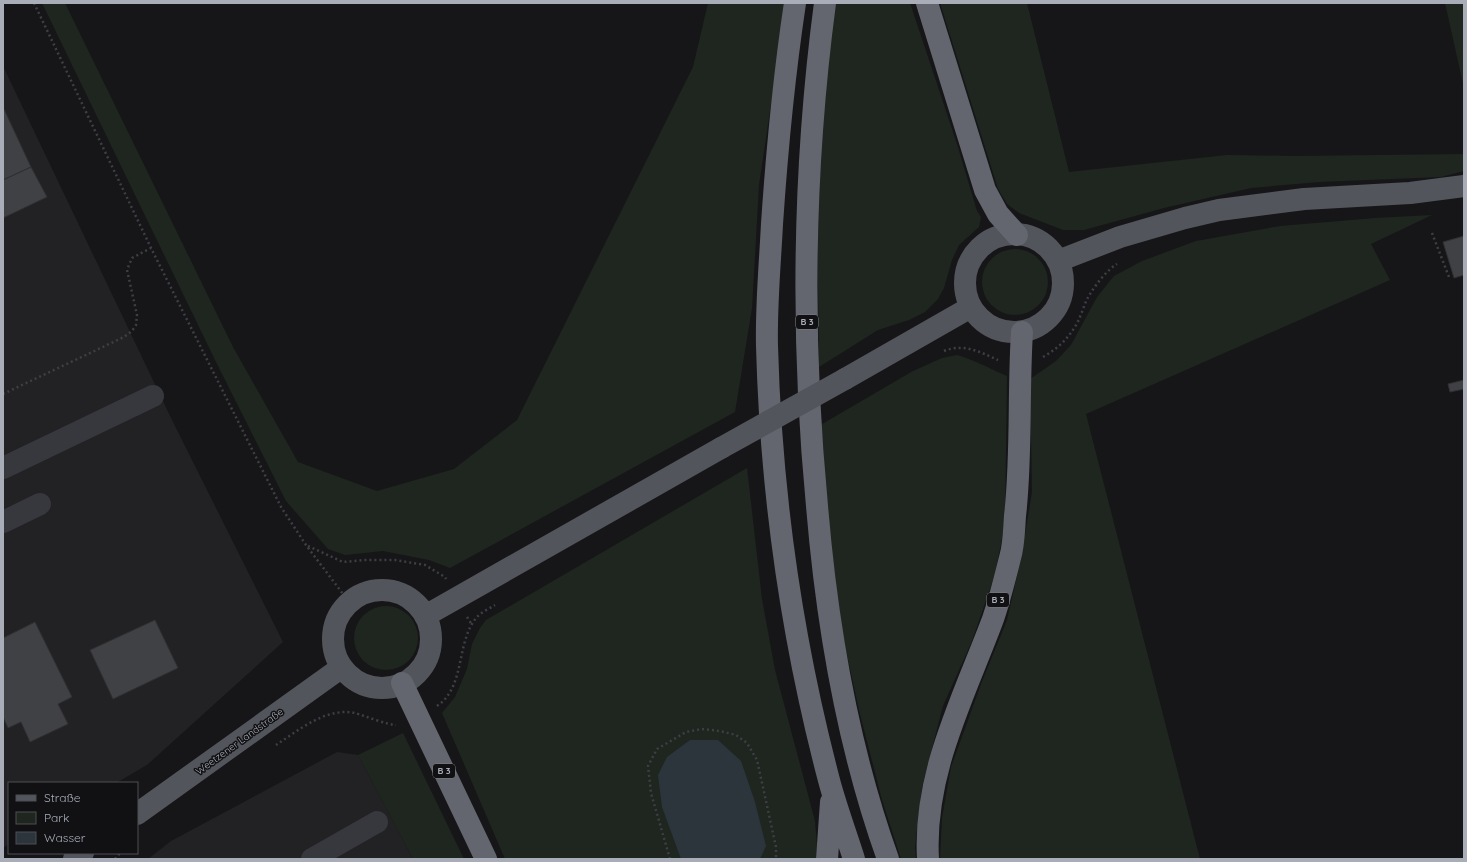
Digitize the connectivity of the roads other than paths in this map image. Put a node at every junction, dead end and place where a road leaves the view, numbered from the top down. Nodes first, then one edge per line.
1 (795, 3) edge
2 (825, 3) edge
3 (927, 3) edge
4 (1464, 186) edge
5 (1017, 235) junction
6 (1058, 261) junction
7 (971, 307) junction
8 (1022, 332) junction
9 (153, 396) dead end
10 (3, 468) edge
11 (40, 504) dead end
12 (3, 522) edge
13 (425, 616) junction
14 (342, 667) junction
15 (402, 683) junction
16 (831, 786) junction
17 (138, 813) edge
18 (377, 822) dead end
19 (312, 859) edge
20 (486, 859) edge
21 (827, 859) edge
22 (854, 859) edge
23 (888, 859) edge
24 (928, 859) edge

1 - 16 highway
2 - 23 highway, B 3
3 - 5 highway
4 - 6 main road
5 - 6 main road
5 - 7 main road
6 - 8 main road
7 - 8 main road
7 - 13 main road, bridge
8 - 24 highway, B 3
9 - 10 street
11 - 12 street
13 - 14 main road
13 - 15 main road
14 - 15 main road
14 - 17 main road, Weetzener Landstraße
15 - 20 highway, B 3
16 - 21 highway
16 - 22 highway
18 - 19 street

